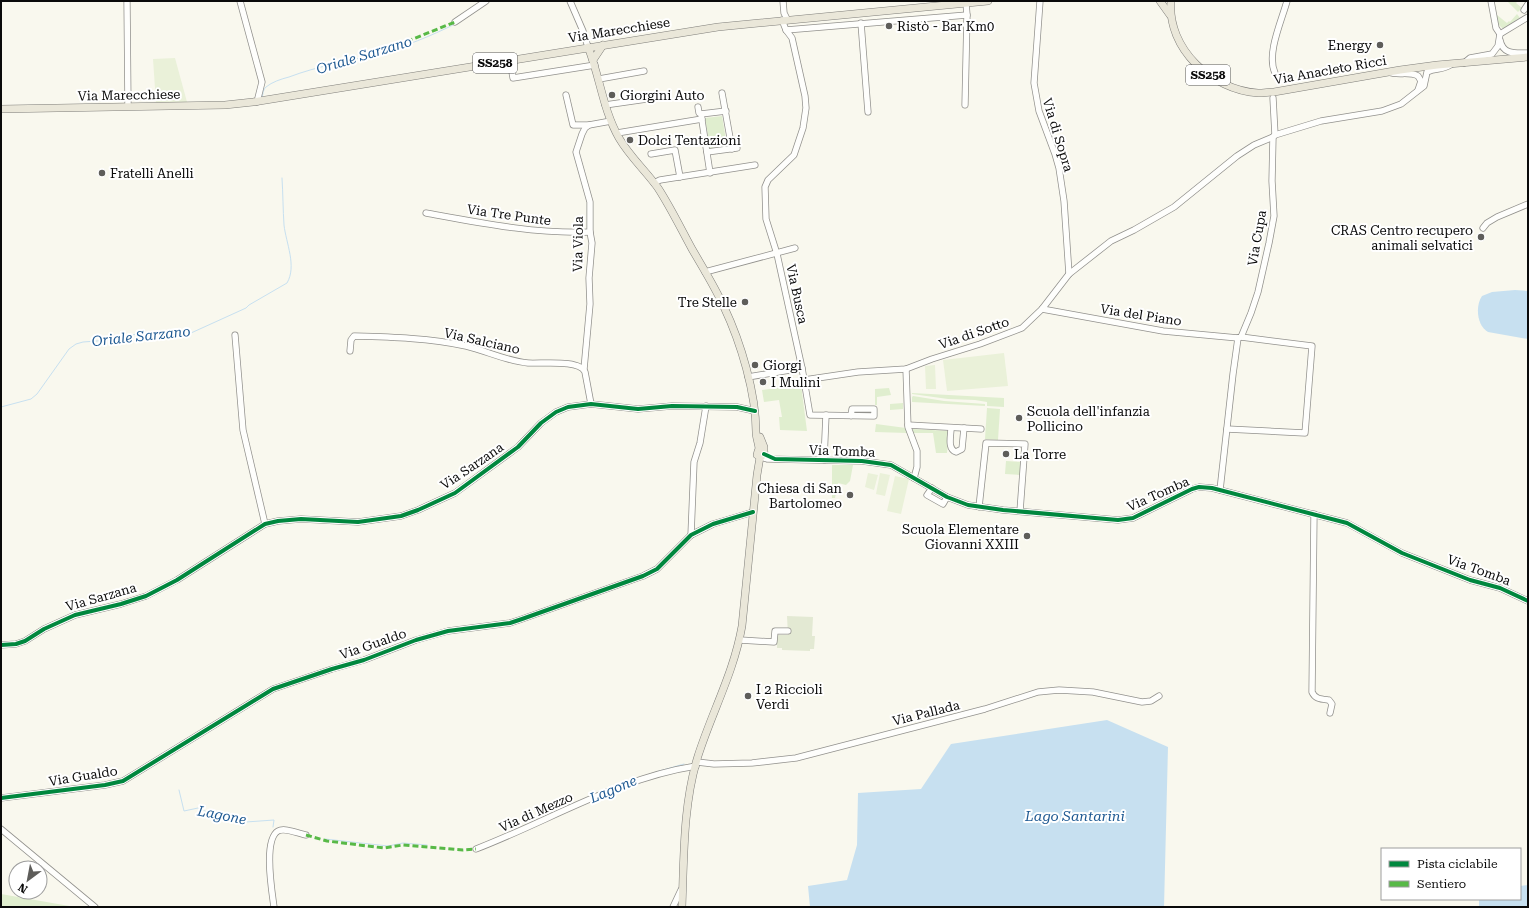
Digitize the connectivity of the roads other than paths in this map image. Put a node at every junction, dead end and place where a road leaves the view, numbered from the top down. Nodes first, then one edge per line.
1 (128, 1) edge
2 (240, 1) edge
3 (486, 1) edge
4 (570, 1) edge
5 (784, 1) edge
6 (988, 1) edge
7 (1040, 1) edge
8 (1160, 1) edge
9 (1171, 1) edge
10 (1287, 1) edge
11 (1491, 1) edge
12 (966, 3) junction
13 (1528, 4) edge
14 (1524, 10) dead end
15 (967, 15) junction
16 (1171, 17) junction
17 (1528, 17) edge
18 (784, 20) junction
19 (455, 22) dead end
20 (861, 23) junction
21 (786, 30) junction
22 (1500, 35) junction
23 (603, 45) junction
24 (588, 47) junction
25 (1528, 53) edge
26 (1528, 57) edge
27 (510, 60) junction
28 (594, 63) junction
29 (1464, 63) junction
30 (1452, 64) junction
31 (644, 72) dead end
32 (1275, 72) dead end
33 (1388, 72) junction
34 (599, 80) junction
35 (1417, 91) junction
36 (722, 93) dead end
37 (566, 96) dead end
38 (654, 98) dead end
39 (1273, 98) dead end
40 (257, 102) junction
41 (606, 105) junction
42 (965, 105) dead end
43 (128, 106) junction
44 (698, 107) dead end
45 (1, 109) edge
46 (726, 111) junction
47 (868, 112) dead end
48 (701, 116) junction
49 (611, 121) junction
50 (589, 125) junction
51 (617, 133) junction
52 (1274, 136) junction
53 (707, 152) junction
54 (651, 154) dead end
55 (756, 165) dead end
56 (710, 173) junction
57 (680, 177) junction
58 (654, 183) junction
59 (1528, 204) edge
60 (426, 213) dead end
61 (1483, 228) dead end
62 (590, 232) junction
63 (795, 248) dead end
64 (777, 254) junction
65 (705, 272) junction
66 (1069, 274) junction
67 (1042, 309) junction
68 (235, 334) dead end
69 (1240, 337) junction
70 (350, 351) dead end
71 (802, 368) junction
72 (584, 369) junction
73 (906, 369) junction
74 (748, 377) junction
75 (804, 380) junction
76 (590, 404) junction
77 (706, 406) junction
78 (755, 411) junction
79 (826, 415) junction
80 (851, 416) dead end
81 (908, 425) junction
82 (951, 428) junction
83 (964, 428) junction
84 (982, 429) dead end
85 (1227, 429) junction
86 (761, 454) junction
87 (824, 460) junction
88 (914, 478) junction
89 (932, 488) junction
90 (1220, 490) junction
91 (947, 497) junction
92 (979, 507) junction
93 (1020, 511) junction
94 (753, 512) junction
95 (1314, 514) junction
96 (265, 524) junction
97 (691, 535) junction
98 (1528, 601) edge
99 (788, 631) dead end
100 (740, 640) junction
101 (1, 645) edge
102 (1159, 696) dead end
103 (1330, 713) dead end
104 (696, 764) junction
105 (1, 798) edge
106 (1, 829) edge
107 (306, 835) dead end
108 (476, 849) dead end
109 (95, 907) edge
110 (274, 907) edge
111 (678, 907) edge

1 - 43 street
2 - 40 street
3 - 19 street
4 - 24 street
5 - 18 street, Via Busca
6 - 12 main road, Via Marecchiese / SS258
7 - 66 street, Via di Sopra
8 - 16 main road, Via Anacleto Ricci / SS258
9 - 16 main road, Via Anacleto Ricci / SS258
10 - 32 street
11 - 22 street
12 - 15 street
12 - 18 main road, Via Marecchiese / SS258
13 - 14 street
15 - 20 street
15 - 42 street
16 - 33 main road, Via Anacleto Ricci / SS258
17 - 22 street
18 - 21 street, Via Busca
18 - 23 main road, Via Marecchiese / SS258
20 - 21 street
20 - 47 street
21 - 64 street, Via Busca
22 - 25 street
22 - 29 street
23 - 24 main road, Via Marecchiese / SS258
23 - 28 main road
24 - 27 main road, Via Marecchiese / SS258
24 - 28 main road
26 - 29 main road, Via Anacleto Ricci / SS258
27 - 28 street
27 - 40 main road, Via Marecchiese / SS258
28 - 34 main road
29 - 30 main road, Via Anacleto Ricci / SS258
30 - 33 main road, Via Anacleto Ricci / SS258
30 - 35 street
31 - 34 street
33 - 35 street
34 - 41 main road
35 - 52 street
36 - 46 street
37 - 50 street
38 - 41 street
39 - 52 street, Via Cupa
40 - 43 main road, Via Marecchiese / SS258
41 - 49 main road
43 - 45 main road, Via Marecchiese / SS258
44 - 48 street
46 - 48 street
46 - 53 street
48 - 51 street
48 - 53 street
49 - 50 street
49 - 51 main road
50 - 62 street, Via Viola
51 - 58 main road
52 - 66 street, Via di Sotto
52 - 69 street, Via Cupa
53 - 56 street
54 - 57 street
55 - 56 street
56 - 57 street
57 - 58 street
58 - 65 main road
59 - 61 street
60 - 62 street, Via Tre Punte
62 - 72 street, Via Viola
63 - 64 street
64 - 65 street
64 - 71 street, Via Busca
65 - 74 main road
66 - 67 street, Via di Sotto
67 - 69 street, Via del Piano
67 - 73 street, Via di Sotto
68 - 96 street
69 - 85 street, Via Cupa
69 - 85 street, Via del Piano
70 - 72 street, Via Salciano
71 - 74 street
71 - 75 street, Via Busca
72 - 76 street
73 - 75 street
73 - 81 street
74 - 78 main road
75 - 79 street, Via Busca
76 - 77 street, Via Sarzana
76 - 96 street, Via Sarzana
77 - 78 street, Via Sarzana
77 - 97 street
78 - 86 main road
79 - 80 street
79 - 87 street
81 - 82 street
81 - 88 street
82 - 83 street
82 - 83 street
83 - 84 street
85 - 90 street, Via Cupa
86 - 87 street, Via Tomba
86 - 94 main road
87 - 88 street, Via Tomba
88 - 89 street, Via Tomba
89 - 91 street, Via Tomba
89 - 91 street
90 - 93 street, Via Tomba
90 - 95 street, Via Tomba
91 - 92 street, Via Tomba
92 - 93 street, Via Tomba
92 - 93 street
94 - 97 street, Via Gualdo
94 - 100 main road
95 - 98 street, Via Tomba
95 - 103 street
96 - 101 street, Via Sarzana
97 - 105 street, Via Gualdo
99 - 100 street
100 - 104 main road
102 - 104 street, Via Pallada
104 - 108 street, Via di Mezzo
104 - 111 main road
106 - 109 street
107 - 110 street

